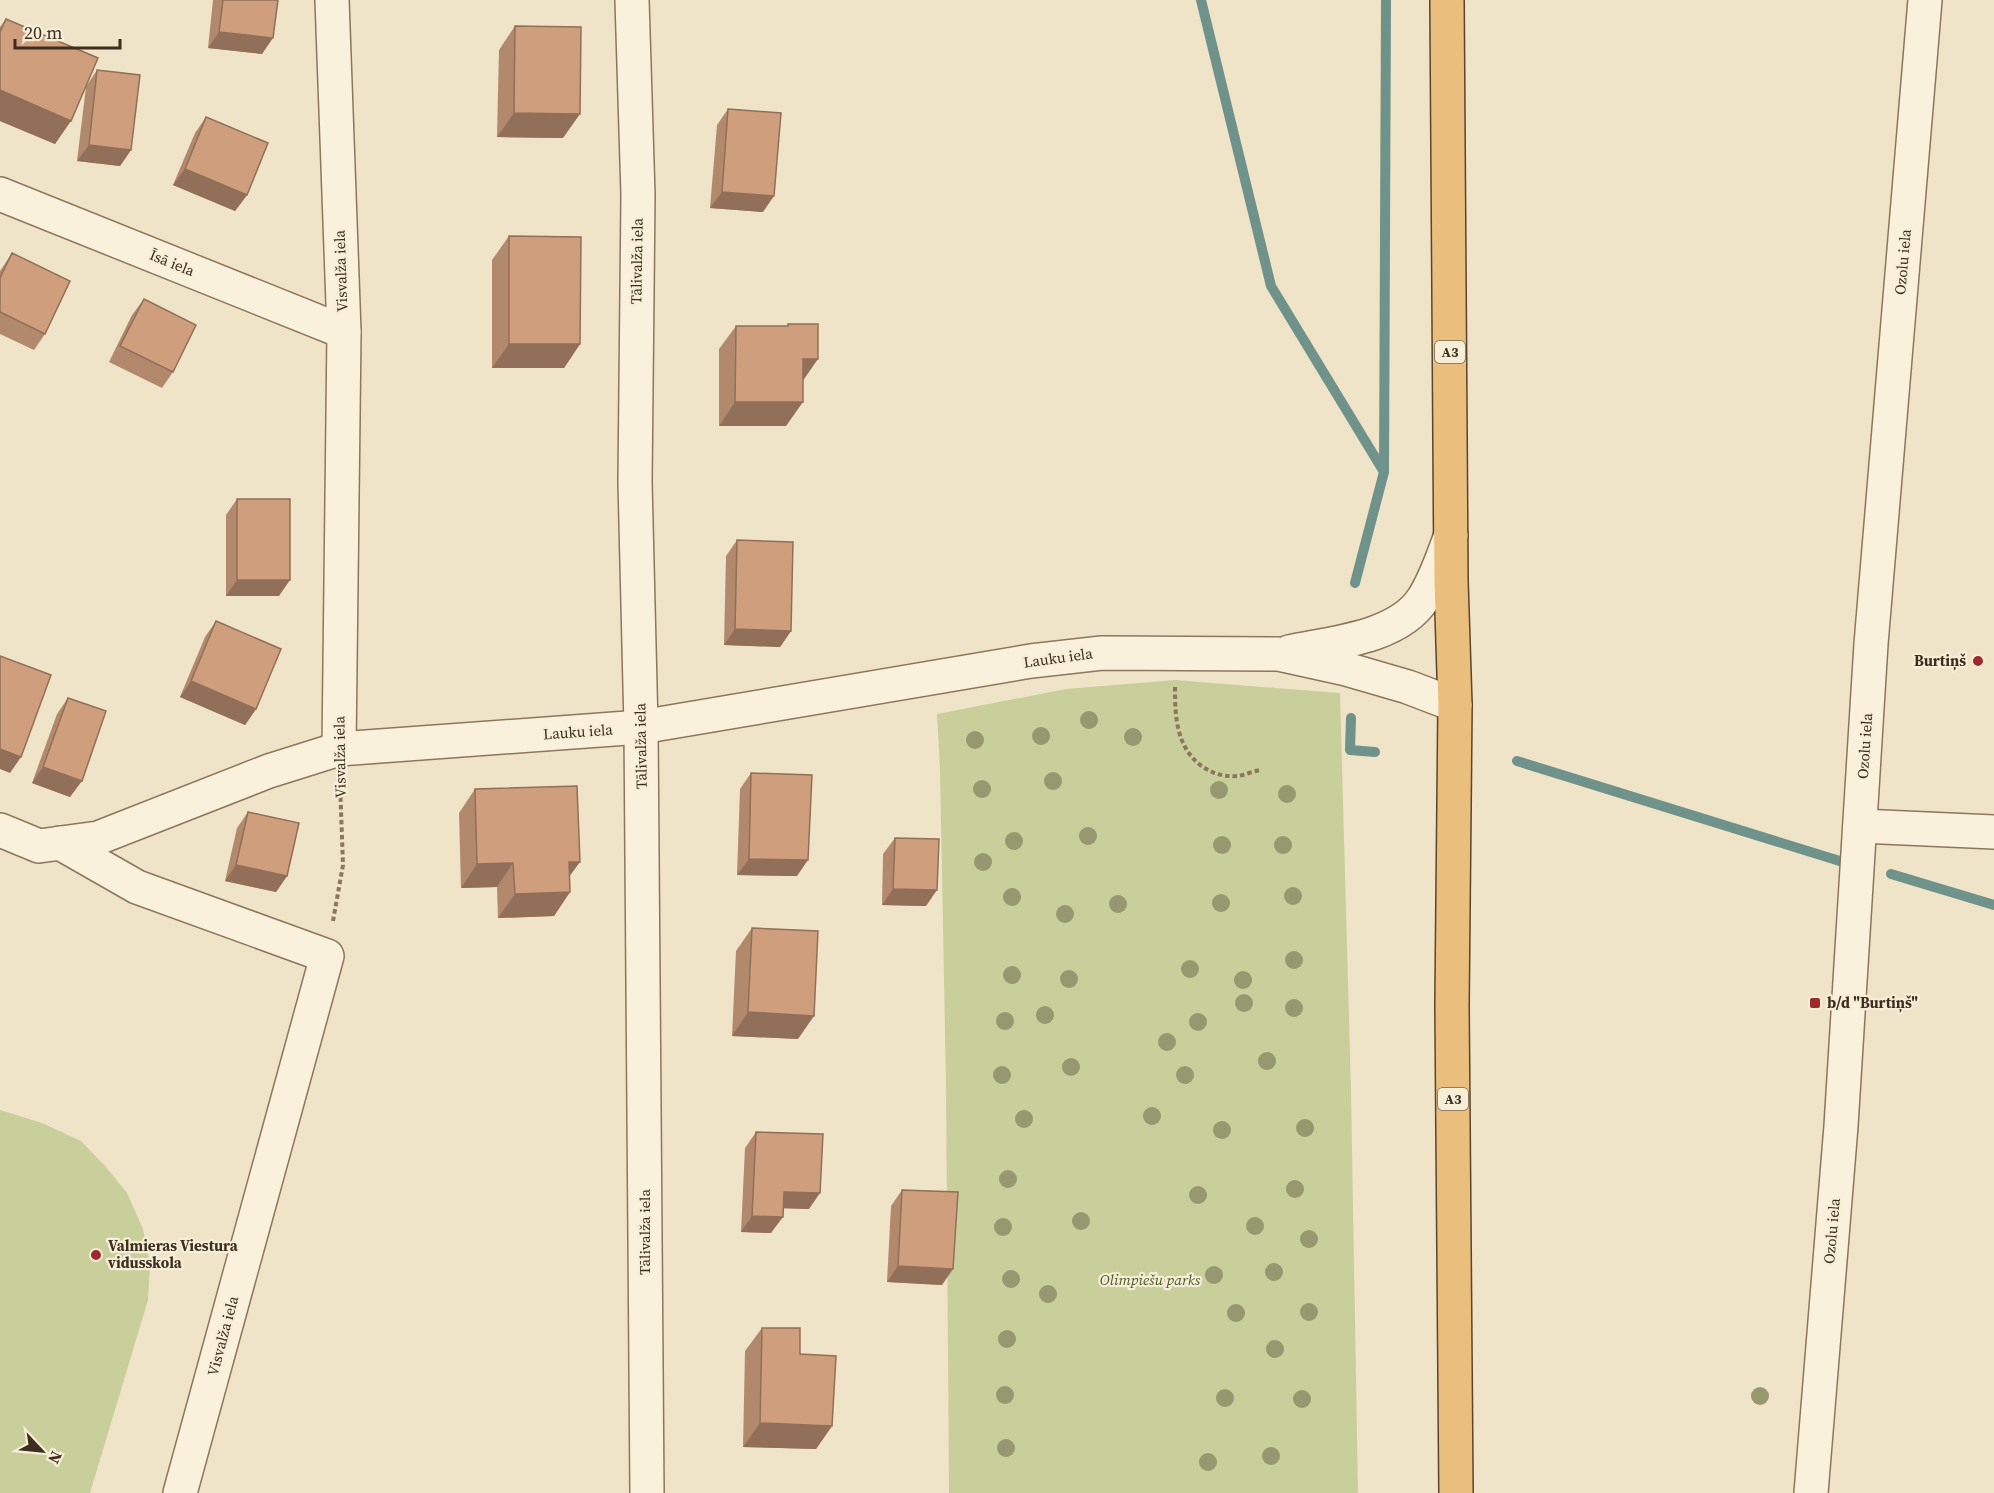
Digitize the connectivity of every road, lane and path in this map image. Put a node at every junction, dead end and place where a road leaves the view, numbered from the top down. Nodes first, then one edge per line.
1 (332, 0) edge
2 (632, 0) edge
3 (1447, 0) edge
4 (1925, 0) edge
5 (0, 194) edge
6 (344, 332) junction
7 (1451, 534) junction
8 (1178, 654) junction
9 (1278, 654) junction
10 (1455, 705) junction
11 (641, 727) junction
12 (339, 749) junction
13 (1260, 770) dead end
14 (1860, 826) junction
15 (0, 830) edge
16 (1994, 832) edge
17 (60, 843) junction
18 (327, 956) junction
19 (180, 1493) edge
20 (646, 1493) edge
21 (1456, 1493) edge
22 (1810, 1493) edge

1 - 6 street, Visvalža iela
2 - 11 street, Tālivalža iela
3 - 7 highway, A3
4 - 14 street, Ozolu iela
5 - 6 street, Īsā iela
6 - 12 street, Visvalža iela
7 - 9 street
7 - 10 highway, A3
8 - 9 street, Lauku iela
8 - 11 street, Lauku iela
8 - 13 path
9 - 10 street
10 - 21 highway, A3
11 - 12 street, Lauku iela
11 - 20 street, Tālivalža iela
12 - 17 street, Lauku iela
12 - 18 path, Visvalža iela
14 - 16 street
14 - 22 street, Ozolu iela
15 - 17 street, Lauku iela
17 - 18 street
18 - 19 street, Visvalža iela

